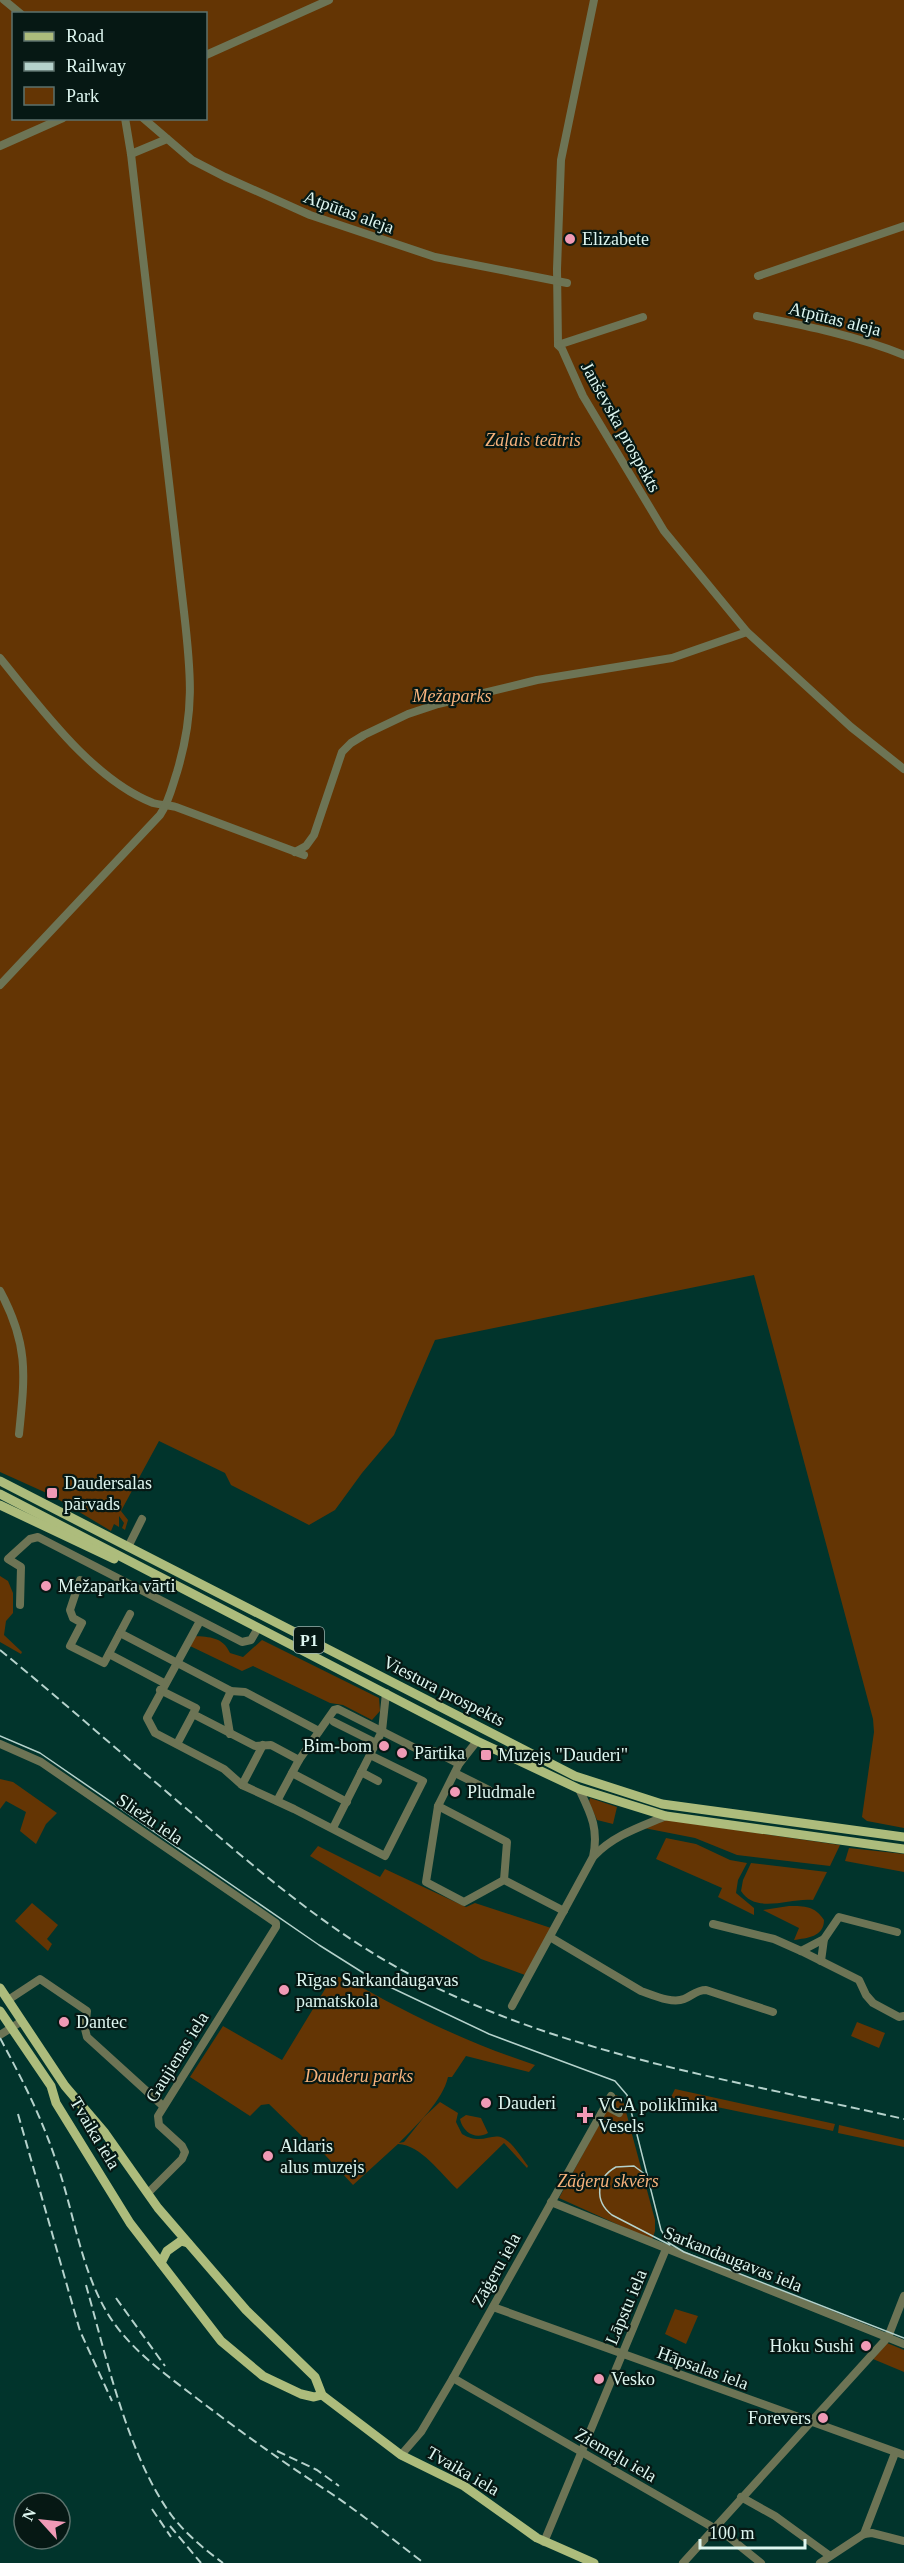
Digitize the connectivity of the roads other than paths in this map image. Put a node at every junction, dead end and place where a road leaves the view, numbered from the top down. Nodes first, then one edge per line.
1 (4, 0) edge
2 (329, 0) edge
3 (594, 0) edge
4 (19, 12) edge
5 (207, 55) edge
6 (58, 120) edge
7 (125, 120) edge
8 (145, 120) edge
9 (167, 139) junction
10 (0, 146) edge
11 (131, 154) junction
12 (904, 226) edge
13 (758, 276) dead end
14 (557, 281) junction
15 (567, 283) dead end
16 (757, 316) dead end
17 (643, 317) dead end
18 (558, 345) junction
19 (904, 355) edge
20 (747, 632) junction
21 (0, 658) edge
22 (904, 769) edge
23 (167, 805) junction
24 (295, 852) junction
25 (304, 855) dead end
26 (0, 985) edge
27 (0, 1291) edge
28 (19, 1434) dead end
29 (0, 1480) edge
30 (0, 1494) edge
31 (0, 1505) edge
32 (142, 1519) dead end
33 (128, 1547) junction
34 (4, 1560) edge
35 (135, 1563) junction
36 (80, 1580) dead end
37 (20, 1605) dead end
38 (130, 1614) dead end
39 (200, 1621) junction
40 (258, 1628) junction
41 (120, 1633) junction
42 (109, 1654) junction
43 (177, 1662) junction
44 (162, 1687) junction
45 (231, 1691) junction
46 (386, 1693) junction
47 (193, 1714) junction
48 (334, 1722) dead end
49 (319, 1731) junction
50 (382, 1731) junction
51 (230, 1734) junction
52 (477, 1741) junction
53 (506, 1742) junction
54 (376, 1743) junction
55 (0, 1744) edge
56 (177, 1744) junction
57 (263, 1745) junction
58 (501, 1752) junction
59 (370, 1755) junction
60 (299, 1760) junction
61 (459, 1764) junction
62 (362, 1772) junction
63 (292, 1773) junction
64 (455, 1773) junction
65 (378, 1781) dead end
66 (242, 1785) junction
67 (579, 1789) junction
68 (489, 1790) dead end
69 (277, 1802) junction
70 (347, 1802) junction
71 (438, 1806) junction
72 (666, 1816) junction
73 (760, 1819) junction
74 (333, 1828) junction
75 (758, 1830) junction
76 (904, 1837) edge
77 (904, 1849) edge
78 (593, 1857) junction
79 (504, 1880) junction
80 (564, 1911) junction
81 (712, 1924) dead end
82 (276, 1927) joint
83 (897, 1932) dead end
84 (550, 1937) junction
85 (824, 1939) junction
86 (801, 1951) junction
87 (821, 1961) junction
88 (0, 1988) edge
89 (9, 2000) junction
90 (512, 2006) dead end
91 (0, 2011) edge
92 (773, 2013) dead end
93 (902, 2018) edge
94 (22, 2021) junction
95 (10, 2029) junction
96 (0, 2035) edge
97 (611, 2096) dead end
98 (163, 2106) junction
99 (606, 2106) junction
100 (619, 2113) dead end
101 (148, 2193) junction
102 (551, 2202) junction
103 (188, 2243) junction
104 (666, 2249) junction
105 (160, 2263) junction
106 (904, 2296) edge
107 (493, 2307) junction
108 (888, 2337) junction
109 (904, 2344) edge
110 (621, 2355) junction
111 (453, 2378) junction
112 (322, 2395) junction
113 (809, 2423) junction
114 (581, 2452) junction
115 (900, 2454) edge
116 (401, 2455) junction
117 (741, 2497) junction
118 (714, 2529) junction
119 (864, 2534) junction
120 (904, 2541) edge
121 (544, 2542) junction
122 (830, 2556) junction
123 (594, 2563) edge
124 (683, 2563) edge
125 (761, 2563) edge
126 (820, 2563) edge

1 - 4 street
2 - 5 street
3 - 14 street, Janševska prospekts
6 - 10 street
7 - 11 street
8 - 9 street, Atpūtas aleja
9 - 11 street
9 - 14 street, Atpūtas aleja
11 - 23 street
12 - 13 street
14 - 15 street, Atpūtas aleja
14 - 18 street, Janševska prospekts
16 - 19 street, Atpūtas aleja
17 - 18 street
18 - 20 street, Janševska prospekts
20 - 22 street, Janševska prospekts
20 - 24 street
21 - 23 street
23 - 24 street
23 - 26 street
24 - 25 street
27 - 28 street
29 - 33 main road, Viestura prospekts / P1
30 - 35 main road, Viestura prospekts / P1
31 - 35 main road
32 - 33 street
33 - 53 main road, Viestura prospekts / P1
34 - 37 street
34 - 39 street
35 - 40 main road, Viestura prospekts / P1
36 - 42 street
38 - 41 street
39 - 40 street
39 - 43 street
40 - 46 main road, Viestura prospekts / P1
41 - 42 street
41 - 43 street
42 - 44 street
43 - 44 street
43 - 45 street
44 - 47 street
44 - 56 street
45 - 49 street
45 - 51 street
46 - 50 street
46 - 52 main road, Viestura prospekts / P1
47 - 51 street
47 - 56 street
48 - 54 street
49 - 50 street
49 - 60 street
50 - 54 street
50 - 61 street
51 - 57 street
52 - 58 main road, Viestura prospekts / P1
52 - 61 street
53 - 58 main road
53 - 73 main road, Viestura prospekts / P1
54 - 59 street
55 - 82 street, Sliežu iela
56 - 66 street
57 - 60 street
57 - 66 street
58 - 67 main road, Viestura prospekts / P1
59 - 62 street
59 - 74 street
60 - 63 street
61 - 64 street
62 - 65 street
62 - 70 street
63 - 69 street
63 - 70 street
64 - 68 street
64 - 71 street
66 - 69 street
67 - 72 main road, Viestura prospekts / P1
67 - 78 street
69 - 74 street
70 - 74 street
71 - 79 street
71 - 79 street
72 - 75 main road, Viestura prospekts / P1
72 - 78 street
73 - 75 main road
73 - 76 main road, Viestura prospekts / P1
75 - 77 main road, Viestura prospekts / P1
78 - 80 street
79 - 80 street
80 - 84 street
81 - 86 street
82 - 98 street, Gaujienas iela
83 - 85 street
84 - 90 street
84 - 92 street
85 - 86 street
85 - 87 street
86 - 87 street
87 - 93 street
88 - 89 main road, Tvaika iela
89 - 94 main road, Tvaika iela
89 - 98 street
91 - 95 main road, Tvaika iela
94 - 95 street
94 - 101 main road, Tvaika iela
95 - 96 street
95 - 105 main road, Tvaika iela
97 - 99 street, Zāģeru iela
98 - 101 street, Gaujienas iela
99 - 100 street
99 - 102 street, Zāģeru iela
101 - 103 main road, Tvaika iela
102 - 104 street, Sarkandaugavas iela
102 - 107 street, Zāģeru iela
103 - 105 main road
103 - 112 main road, Tvaika iela
104 - 108 street, Sarkandaugavas iela
104 - 110 street, Lāpstu iela
105 - 112 main road, Tvaika iela
106 - 108 street
107 - 110 street, Hāpsalas iela
107 - 111 street, Zāģeru iela
108 - 109 street, Sarkandaugavas iela
108 - 113 street
110 - 113 street, Hāpsalas iela
110 - 114 street, Lāpstu iela
111 - 114 street, Ziemeļu iela
111 - 116 street, Zāģeru iela
112 - 116 main road, Tvaika iela
113 - 115 street, Hāpsalas iela
113 - 117 street
114 - 118 street, Ziemeļu iela
114 - 121 street, Lāpstu iela
115 - 119 street
116 - 121 main road, Tvaika iela
117 - 118 street
117 - 122 street
118 - 124 street
118 - 125 street, Ziemeļu iela
119 - 120 street
119 - 122 street
121 - 123 main road, Tvaika iela
122 - 126 street

